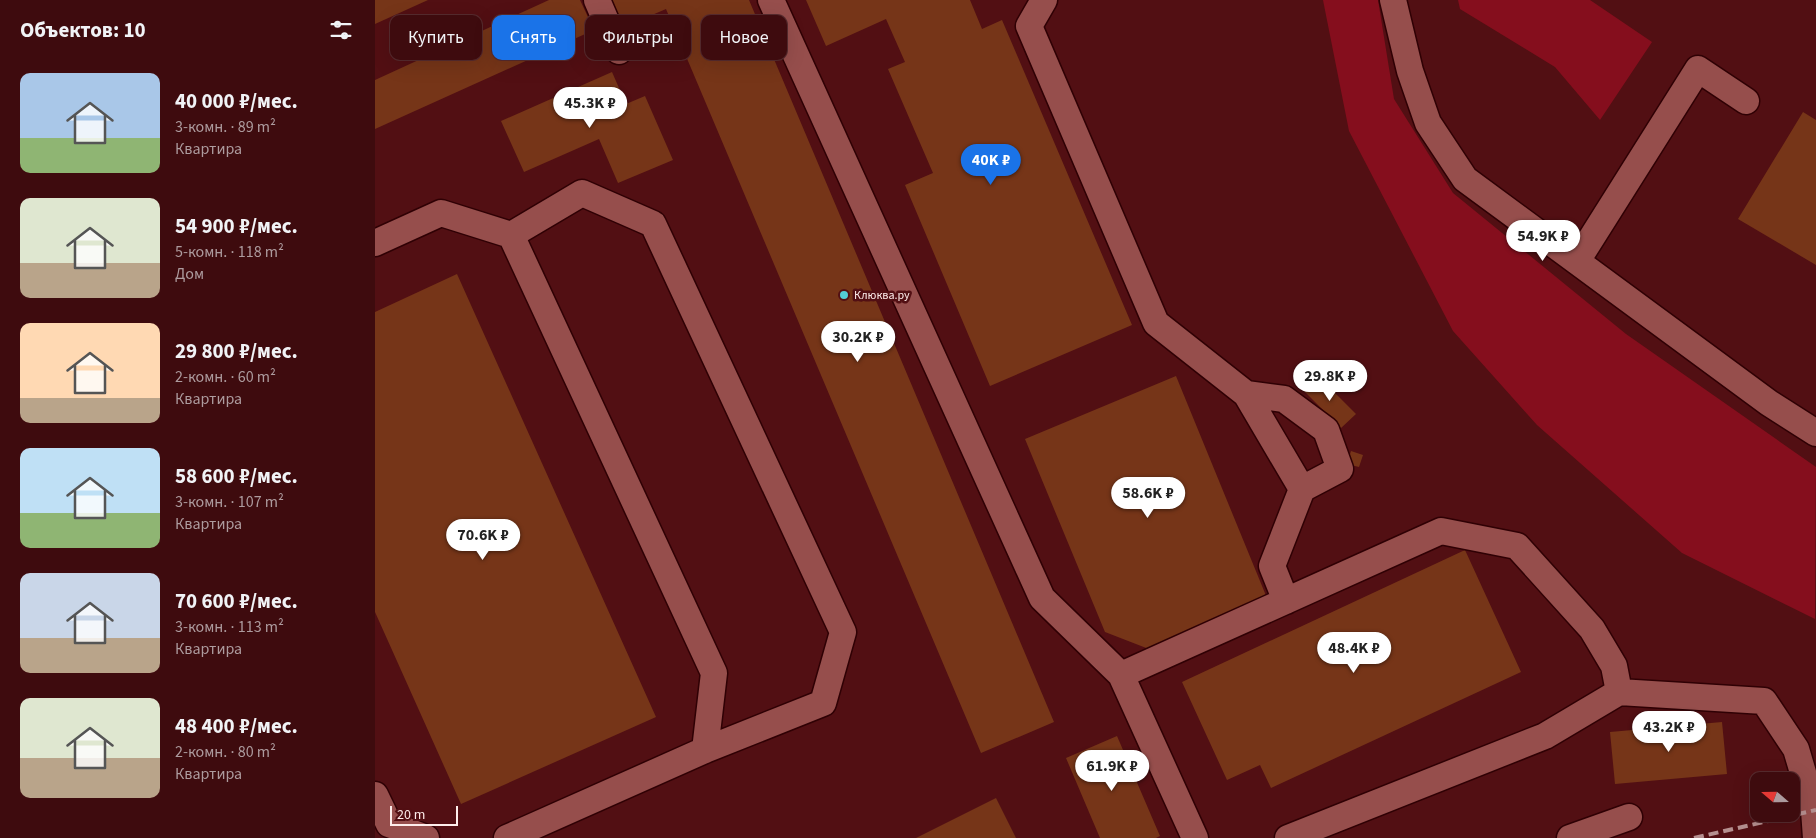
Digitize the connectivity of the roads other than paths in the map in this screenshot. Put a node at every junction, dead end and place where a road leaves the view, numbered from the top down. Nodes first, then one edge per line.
1 (597, 0) edge
2 (771, 0) edge
3 (1044, 0) edge
4 (1393, 0) edge
5 (603, 15) edge
6 (1746, 102) dead end
7 (511, 235) junction
8 (375, 243) edge
9 (1577, 261) junction
10 (1246, 394) junction
11 (1816, 433) edge
12 (1302, 489) junction
13 (1286, 601) junction
14 (1121, 675) junction
15 (1619, 692) junction
16 (705, 750) junction
17 (375, 795) edge
18 (1629, 817) dead end
19 (426, 838) edge
20 (507, 838) edge
21 (1195, 838) edge
22 (1288, 838) edge
23 (1569, 838) edge
24 (1816, 838) edge

1 - 5 street
2 - 14 street
3 - 10 street
4 - 9 street
6 - 9 street
7 - 8 street
7 - 16 street
7 - 16 street
9 - 11 street
10 - 12 street
10 - 12 street
12 - 13 street
13 - 14 street
13 - 15 street
14 - 21 street
15 - 22 street
15 - 24 street
16 - 20 street
17 - 19 street
18 - 23 street

